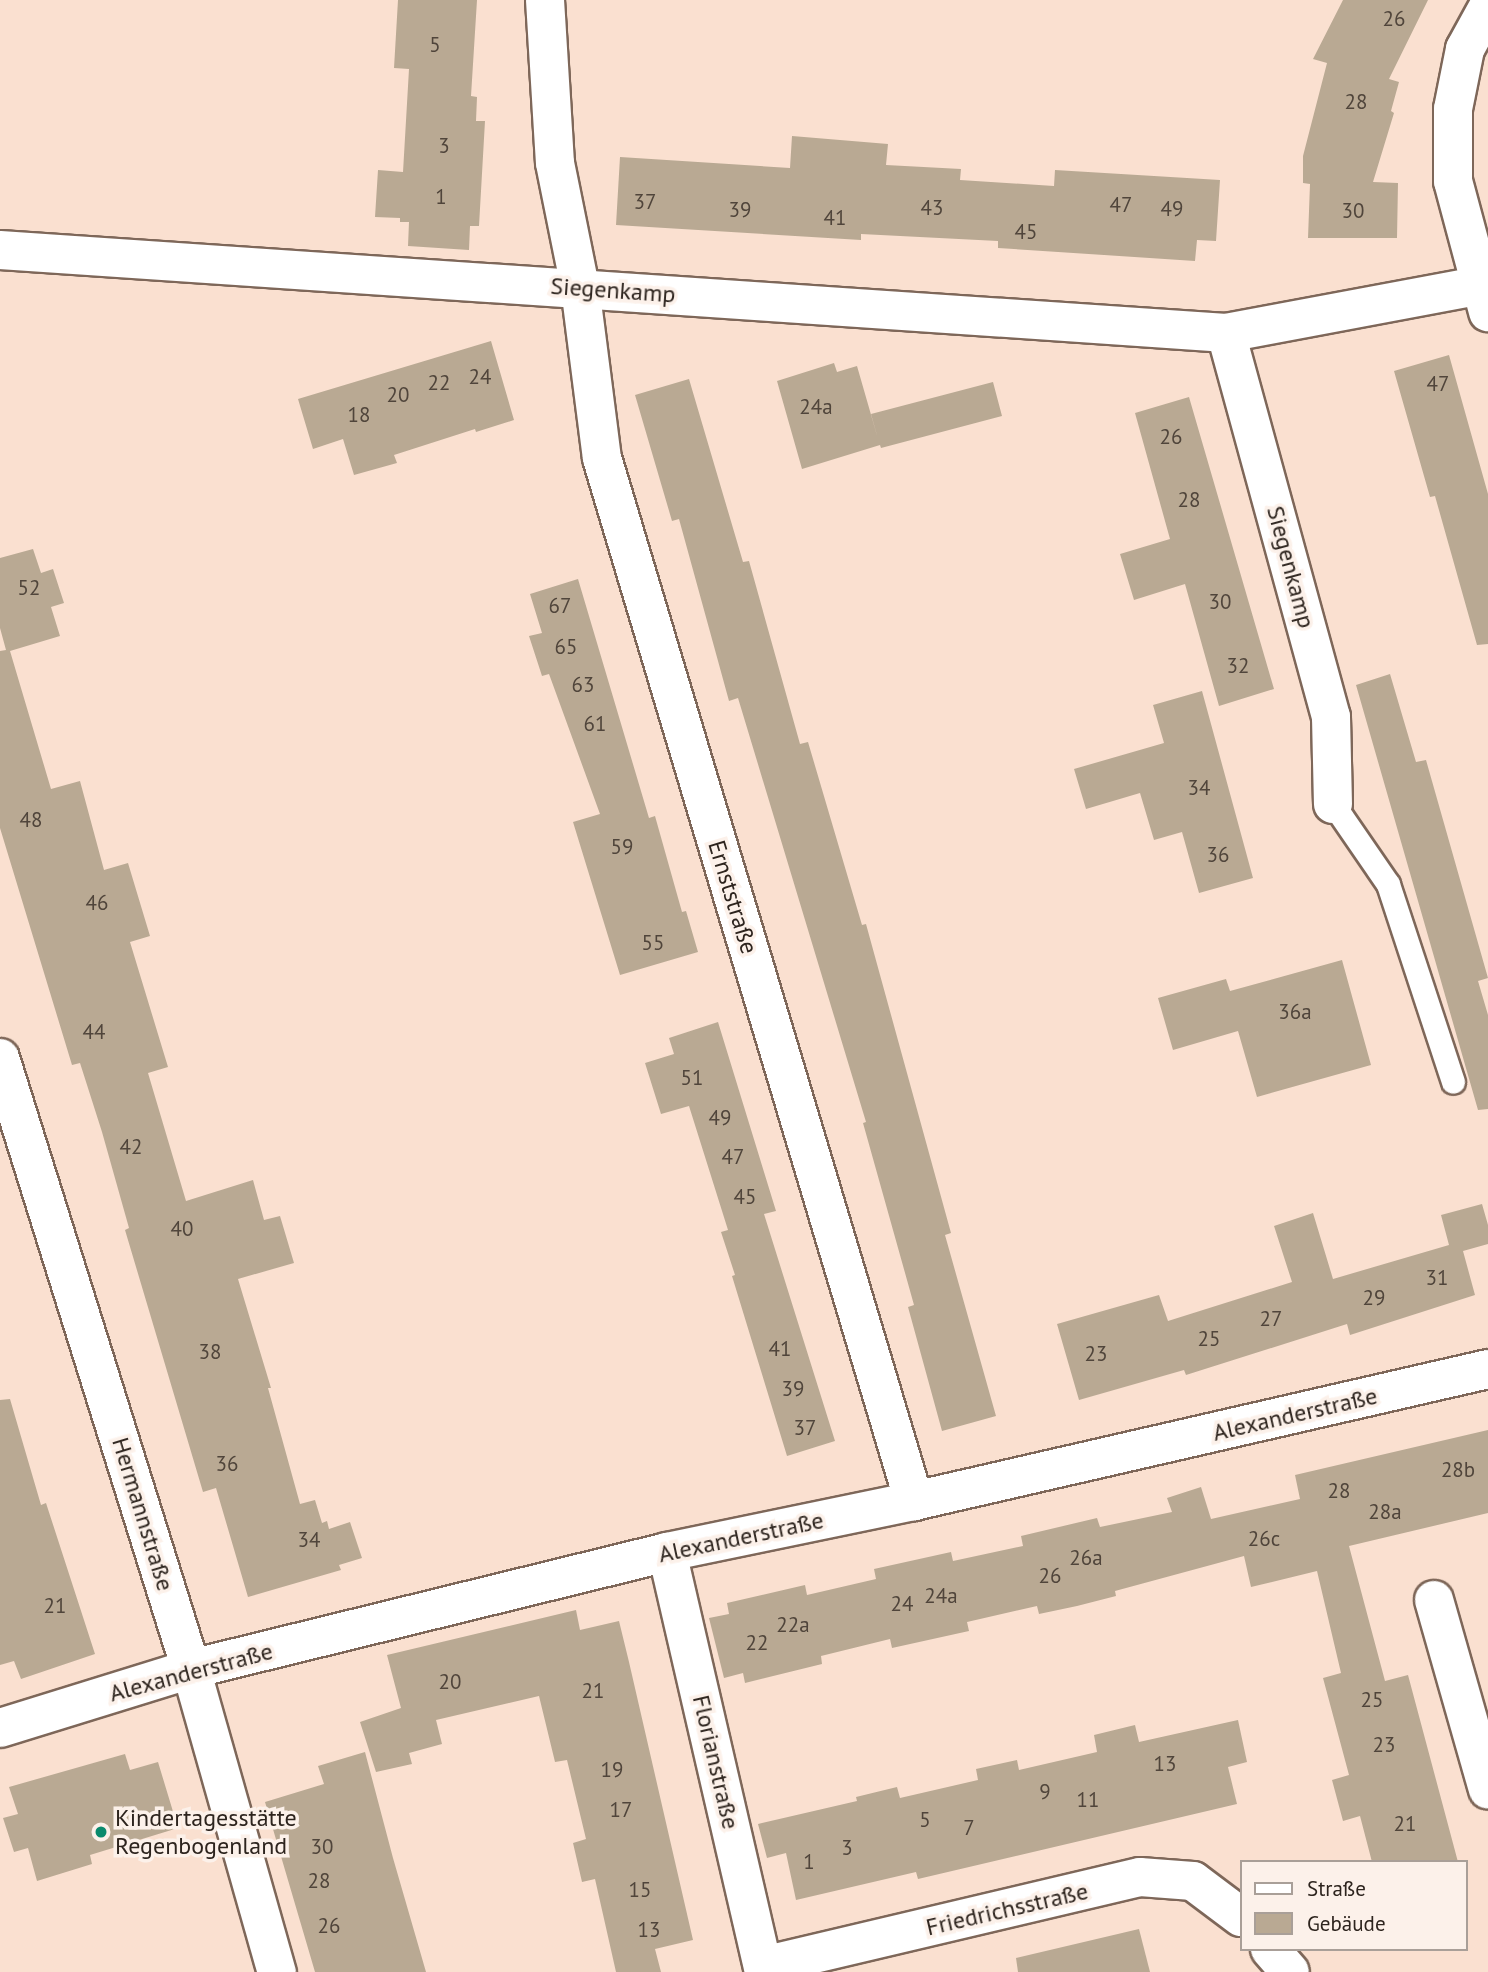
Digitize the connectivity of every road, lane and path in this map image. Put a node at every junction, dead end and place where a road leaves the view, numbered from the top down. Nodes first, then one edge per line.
1 (545, 0) edge
2 (1488, 7) edge
3 (0, 250) edge
4 (580, 287) junction
5 (1486, 294) edge
6 (1226, 333) junction
7 (1333, 804) joint
8 (0, 1058) edge
9 (1452, 1082) dead end
10 (1488, 1369) edge
11 (914, 1502) junction
12 (667, 1552) junction
13 (1434, 1600) dead end
14 (191, 1669) junction
15 (0, 1728) edge
16 (1488, 1789) edge
17 (1240, 1916) edge
18 (1272, 1951) edge
19 (764, 1969) edge
20 (277, 1972) edge
21 (1290, 1972) edge

1 - 4 street, Ernststraße
2 - 5 street
3 - 4 street, Siegenkamp
4 - 6 street, Siegenkamp
4 - 11 street, Ernststraße
5 - 6 street, Siegenkamp
6 - 7 street, Siegenkamp
7 - 9 lane
8 - 14 street, Hermannstraße
10 - 11 street, Alexanderstraße
11 - 12 street, Alexanderstraße
12 - 14 street, Alexanderstraße
12 - 19 street, Florianstraße
13 - 16 street
14 - 15 street, Alexanderstraße
14 - 20 street, Hermannstraße
17 - 19 street, Friedrichsstraße
18 - 21 street

